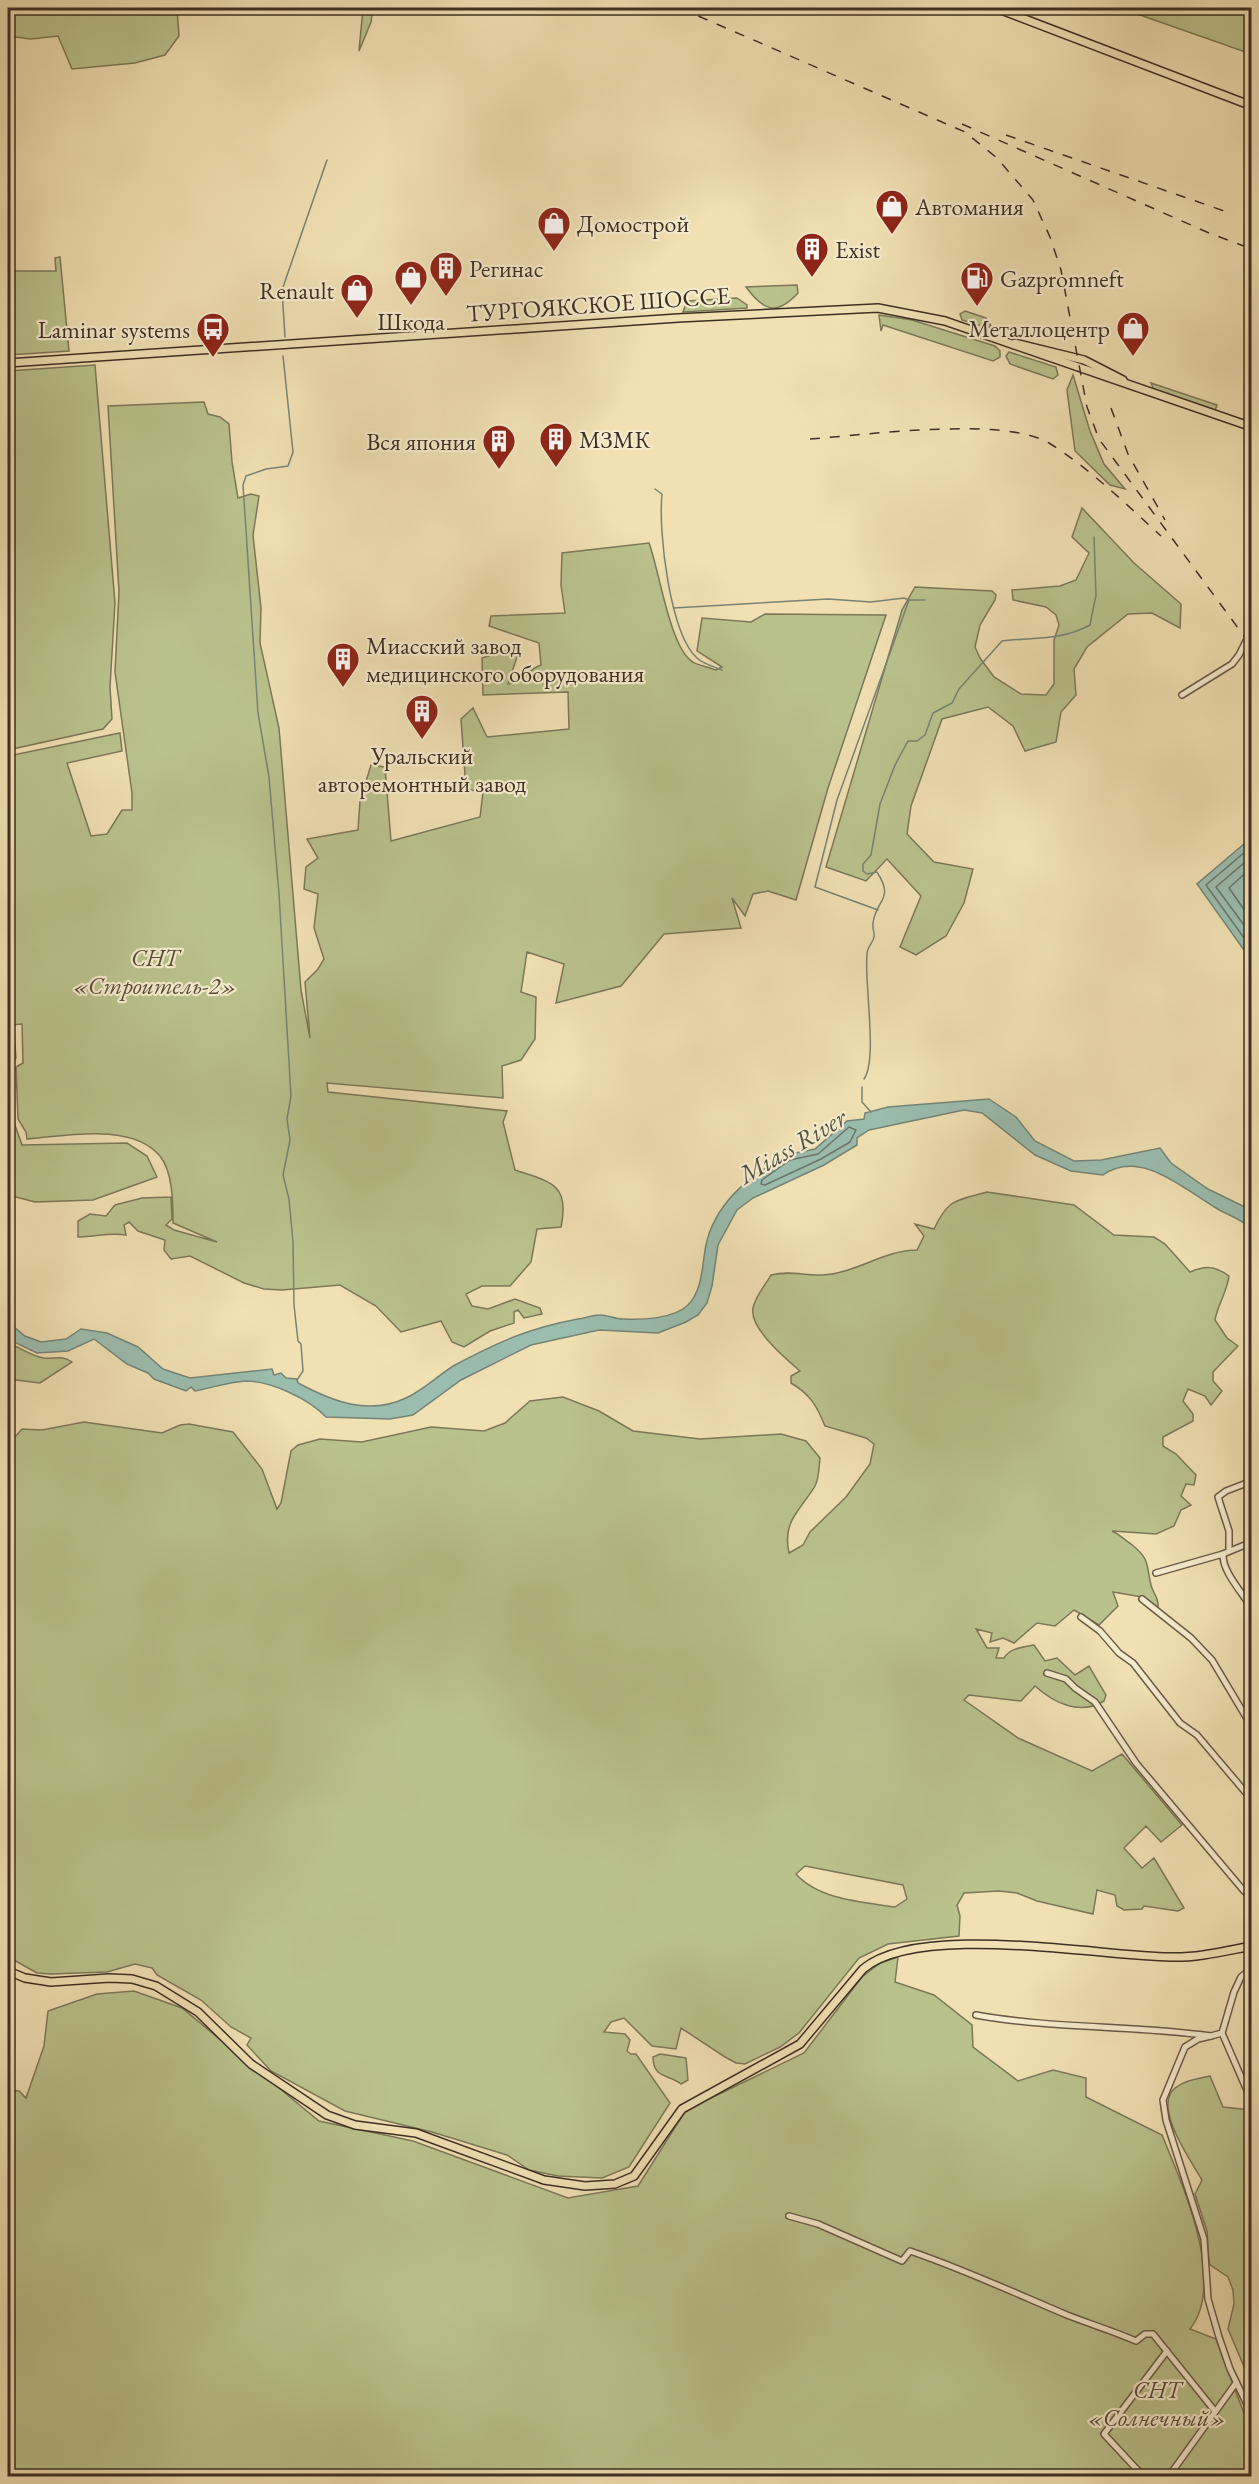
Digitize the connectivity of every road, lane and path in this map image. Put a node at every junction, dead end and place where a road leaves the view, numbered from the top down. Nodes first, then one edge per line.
1 (996, 8) edge
2 (1251, 106) edge
3 (8, 363) edge
4 (1251, 427) edge
5 (1251, 629) edge
6 (1182, 695) dead end
7 (1251, 1481) edge
8 (1251, 1542) edge
9 (1229, 1549) junction
10 (1223, 1554) junction
11 (1156, 1574) dead end
12 (1142, 1599) dead end
13 (1251, 1609) edge
14 (1081, 1617) dead end
15 (1047, 1673) dead end
16 (1251, 1727) edge
17 (1251, 1800) edge
18 (1251, 1896) edge
19 (1251, 1946) edge
20 (1251, 1968) edge
21 (8, 1971) edge
22 (976, 2015) dead end
23 (1222, 2033) junction
24 (1211, 2036) junction
25 (1251, 2102) edge
26 (789, 2216) dead end
27 (1167, 2351) junction
28 (1236, 2383) junction
29 (1215, 2410) junction
30 (1251, 2415) edge
31 (1143, 2476) edge
32 (1169, 2476) edge

1 - 2 main road
3 - 4 main road, ТУРГОЯКСКОЕ ШОССЕ
5 - 6 street
7 - 9 street
8 - 9 street
9 - 10 street
10 - 11 street
10 - 13 street
12 - 16 street
14 - 17 street
15 - 18 street
19 - 21 main road
20 - 23 street
22 - 24 street
23 - 24 street
23 - 25 street
24 - 28 street
26 - 27 street
27 - 29 street
27 - 31 street
28 - 29 street
28 - 30 street
29 - 32 street

